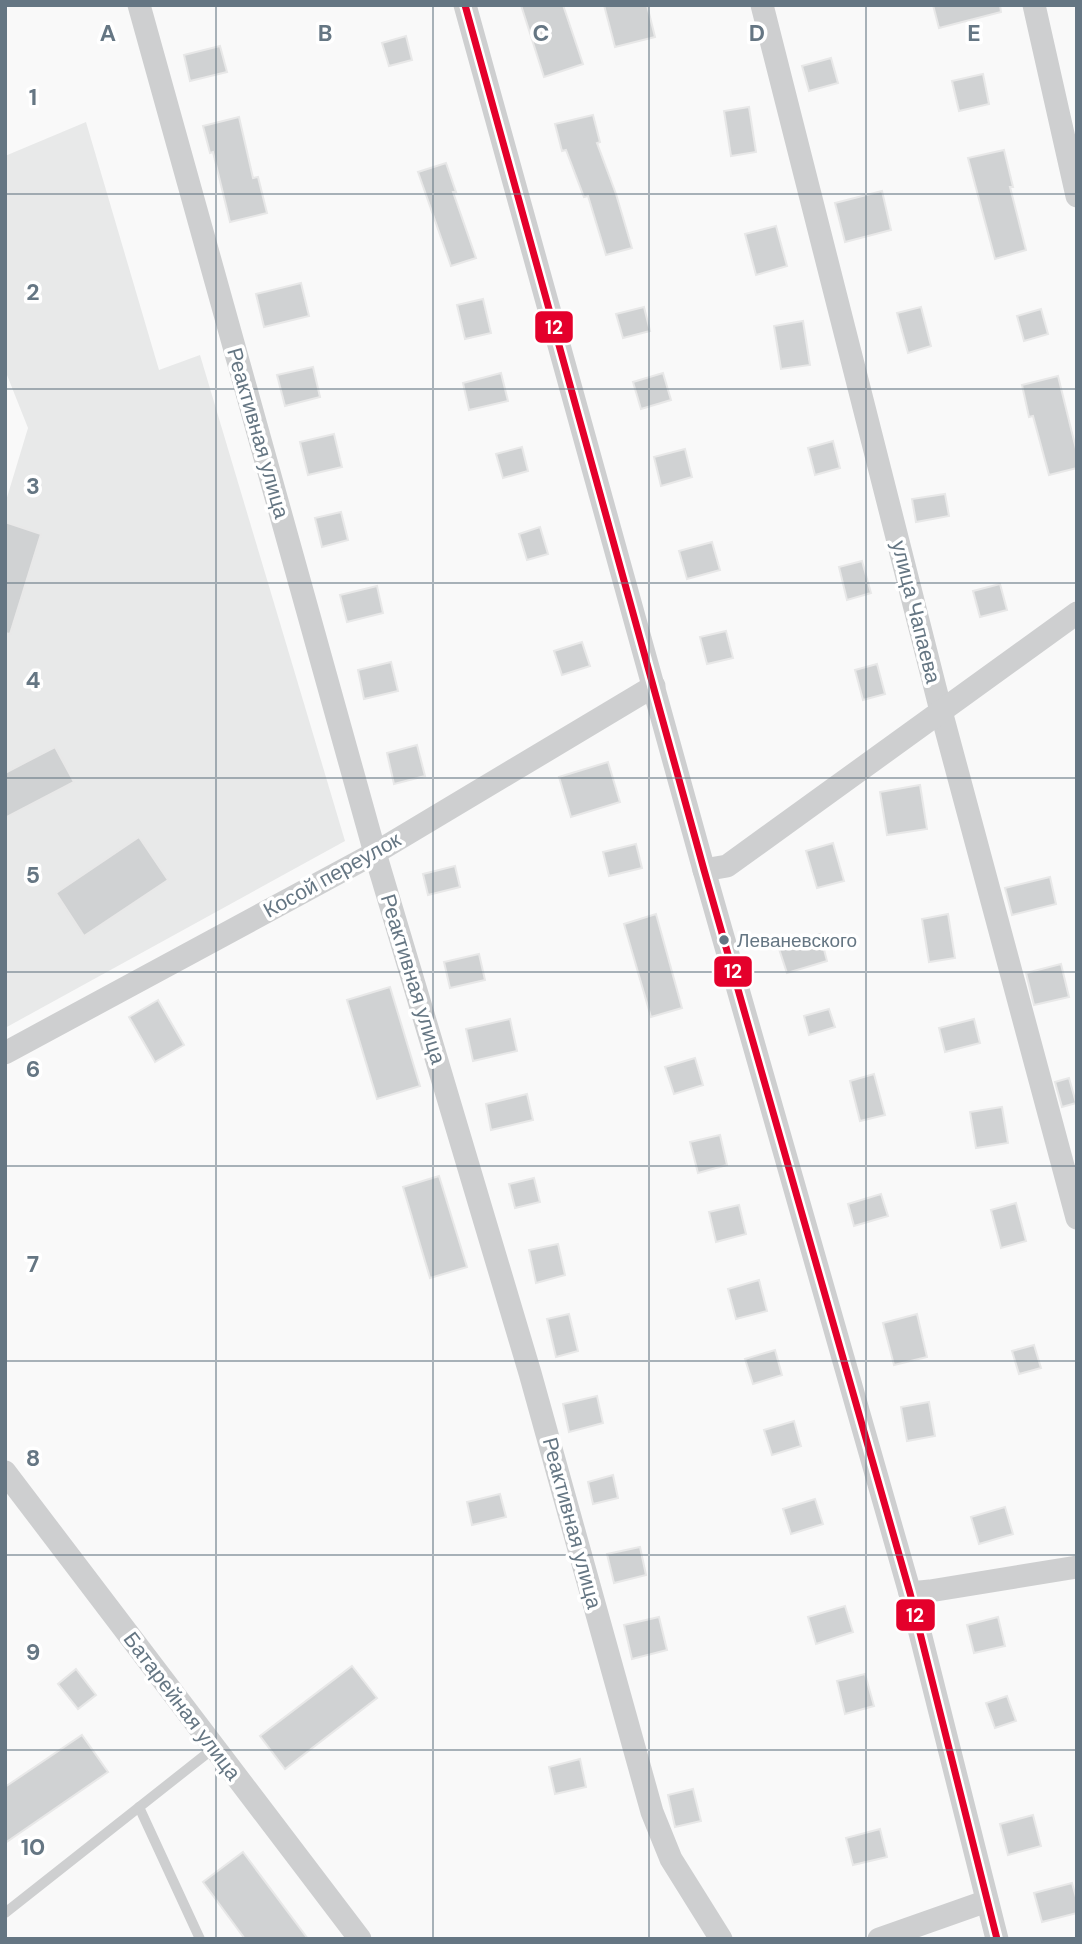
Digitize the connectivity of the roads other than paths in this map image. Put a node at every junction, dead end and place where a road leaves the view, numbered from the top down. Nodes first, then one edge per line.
1 (139, 5) edge
2 (465, 5) edge
3 (762, 5) edge
4 (1037, 7) edge
5 (1077, 196) edge
6 (1077, 613) edge
7 (654, 687) junction
8 (941, 711) junction
9 (375, 853) junction
10 (704, 870) junction
11 (5, 1053) edge
12 (1077, 1218) edge
13 (5, 1472) edge
14 (1077, 1567) edge
15 (910, 1592) junction
16 (214, 1748) junction
17 (139, 1807) junction
18 (987, 1901) junction
19 (5, 1913) edge
20 (200, 1939) edge
21 (360, 1939) edge
22 (721, 1939) edge
23 (879, 1939) edge
24 (997, 1939) edge

1 - 9 street, Реактивная улица
2 - 7 street
3 - 8 street, улица Чапаева
4 - 5 street
6 - 8 street
7 - 9 street, Косой переулок
7 - 10 street
8 - 10 street
8 - 12 street, улица Чапаева
9 - 11 street, Косой переулок
9 - 22 street, Реактивная улица
10 - 15 street
13 - 16 street, Батарейная улица
14 - 15 street
15 - 18 street
16 - 17 lane
16 - 21 street, Батарейная улица
17 - 19 lane
17 - 20 lane
18 - 23 street
18 - 24 street

